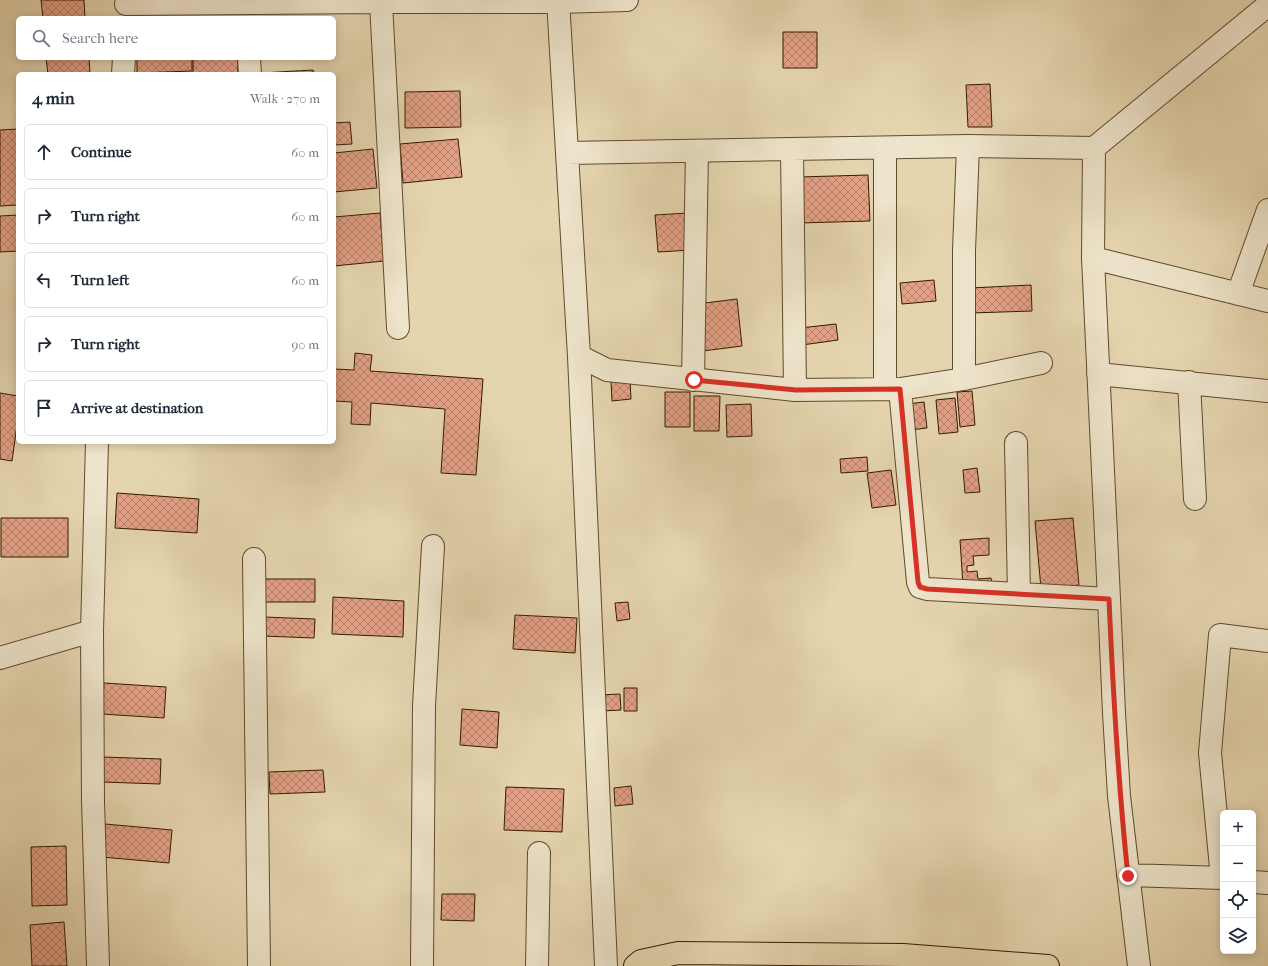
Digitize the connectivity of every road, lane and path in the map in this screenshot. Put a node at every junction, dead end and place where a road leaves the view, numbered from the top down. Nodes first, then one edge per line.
1 (627, 0) edge
2 (381, 1) edge
3 (558, 1) edge
4 (1268, 5) edge
5 (126, 7) edge
6 (247, 7) edge
7 (124, 60) edge
8 (249, 60) edge
9 (123, 72) edge
10 (250, 72) edge
11 (968, 146) junction
12 (885, 148) junction
13 (1094, 148) junction
14 (792, 149) junction
15 (697, 151) junction
16 (567, 153) junction
17 (1268, 210) edge
18 (1093, 258) junction
19 (1238, 294) junction
20 (1268, 301) edge
21 (398, 328) dead end
22 (579, 356) junction
23 (1041, 363) dead end
24 (1098, 374) junction
25 (964, 379) junction
26 (694, 380) junction
27 (1189, 382) junction
28 (893, 389) junction
29 (796, 390) junction
30 (1268, 391) edge
31 (1016, 443) dead end
32 (97, 444) edge
33 (1195, 499) dead end
34 (433, 546) dead end
35 (254, 559) dead end
36 (1019, 594) junction
37 (1109, 599) junction
38 (92, 631) junction
39 (1268, 641) edge
40 (0, 658) edge
41 (539, 853) dead end
42 (1220, 857) edge
43 (1128, 876) junction
44 (1220, 878) edge
45 (1256, 882) edge
46 (1268, 883) edge
47 (821, 960) edge
48 (948, 962) edge
49 (98, 966) edge
50 (259, 966) edge
51 (422, 966) edge
52 (537, 966) edge
53 (606, 966) edge
54 (635, 966) edge
55 (1045, 966) edge
56 (1139, 966) edge

1 - 3 street
2 - 3 street
2 - 6 street
2 - 21 street
3 - 16 street
4 - 13 street
5 - 6 street
7 - 9 street
8 - 10 street
11 - 12 street
11 - 13 street
11 - 25 street
12 - 14 street
12 - 28 street
13 - 18 street
14 - 15 street
14 - 29 street
15 - 16 street
15 - 26 street
16 - 22 street
17 - 19 street
18 - 19 street
18 - 24 street
19 - 20 street
22 - 26 street
22 - 53 street
23 - 25 street
24 - 27 street
24 - 37 street
25 - 28 street
26 - 29 street
27 - 30 street
27 - 33 street
28 - 29 street
28 - 36 street
31 - 36 street
32 - 38 street
34 - 51 street
35 - 50 street
36 - 37 street
37 - 43 street
38 - 40 street
38 - 49 street
39 - 42 street
41 - 52 street
43 - 44 street
43 - 56 street
45 - 46 street
47 - 48 main road
47 - 54 main road
48 - 55 main road

